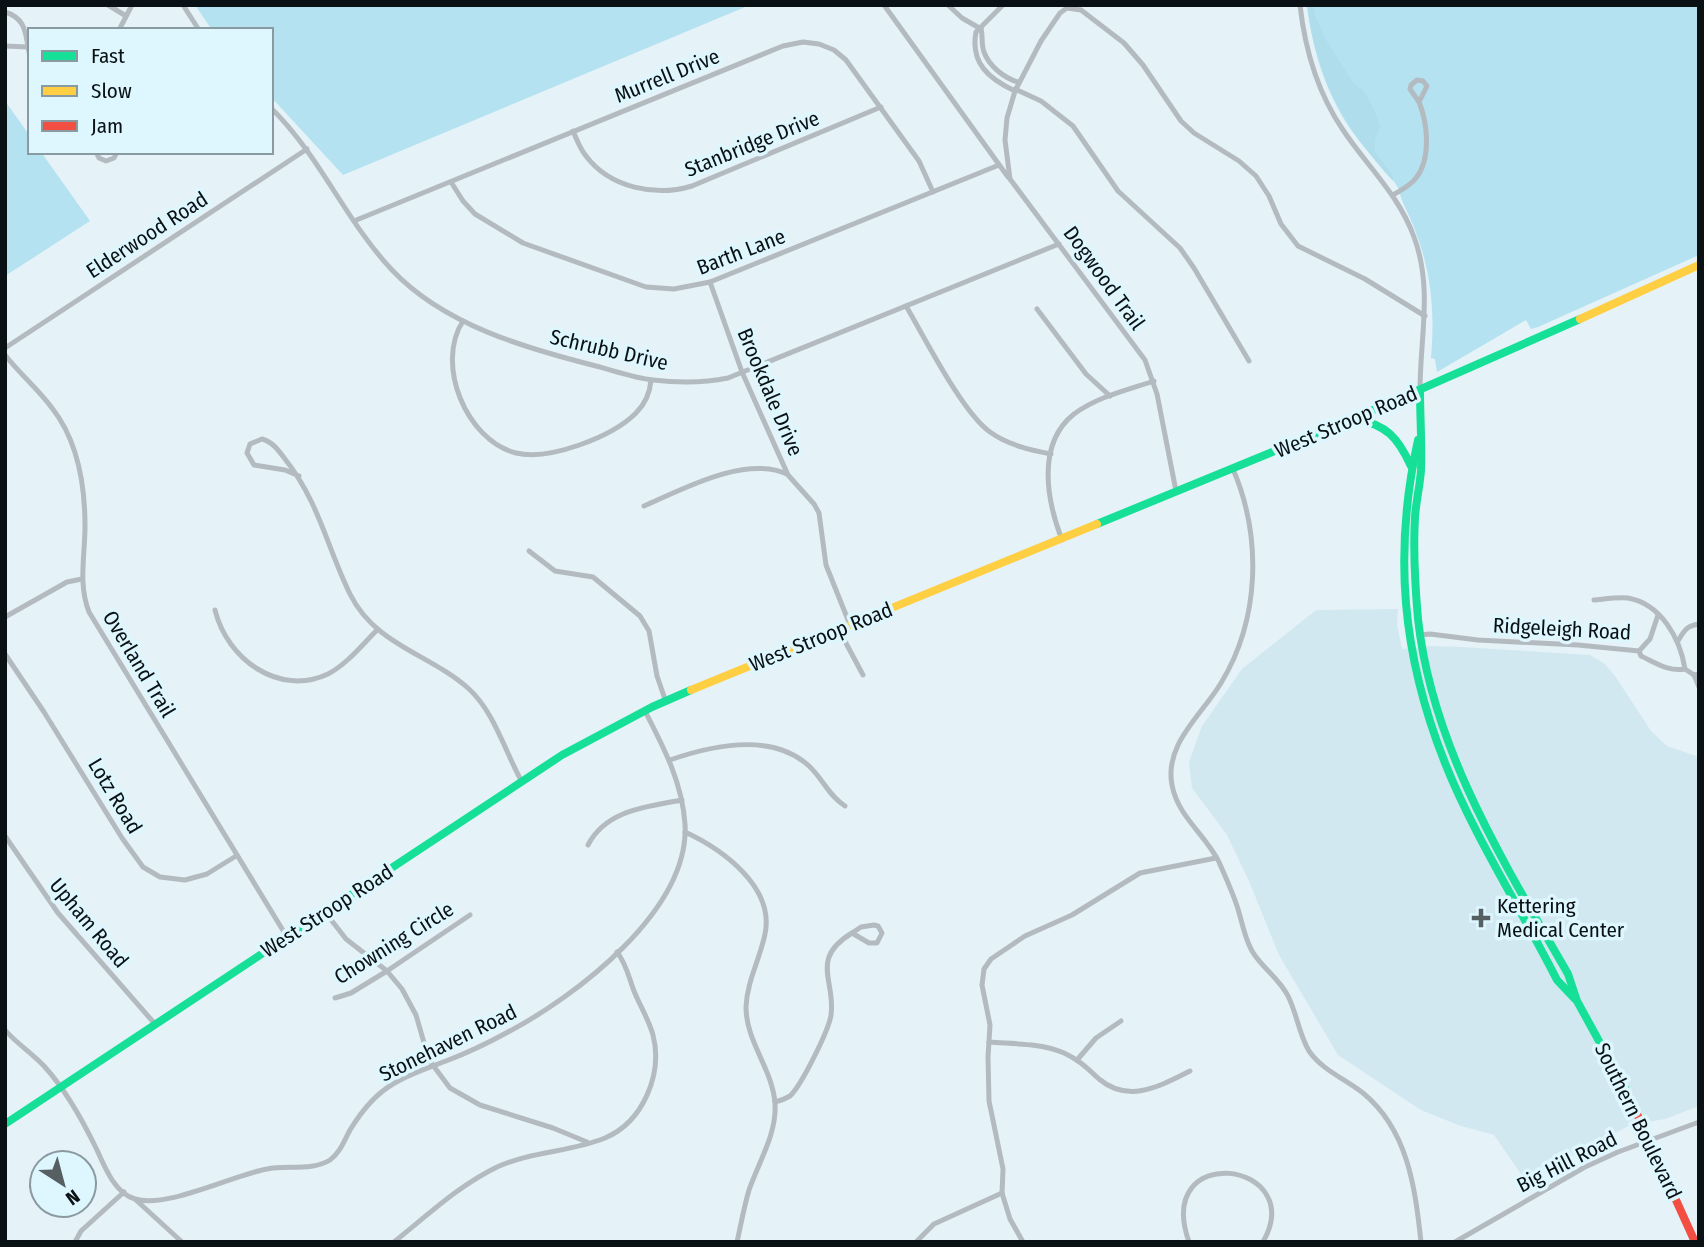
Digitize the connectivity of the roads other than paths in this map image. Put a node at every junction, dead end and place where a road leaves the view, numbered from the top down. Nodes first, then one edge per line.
1 (108, 5) edge
2 (132, 5) edge
3 (183, 5) edge
4 (884, 5) edge
5 (948, 5) edge
6 (1003, 5) edge
7 (1300, 5) edge
8 (5, 12) edge
9 (126, 16) junction
10 (121, 28) edge
11 (198, 28) edge
12 (981, 29) junction
13 (28, 33) edge
14 (5, 46) edge
15 (975, 46) junction
16 (982, 46) junction
17 (28, 47) joint
18 (994, 66) junction
19 (984, 71) junction
20 (1010, 79) junction
21 (1018, 82) junction
22 (1006, 87) junction
23 (1015, 90) junction
24 (1419, 102) dead end
25 (881, 107) junction
26 (273, 110) edge
27 (573, 131) junction
28 (307, 149) junction
29 (97, 154) edge
30 (116, 154) edge
31 (999, 165) junction
32 (1010, 179) junction
33 (450, 182) junction
34 (933, 192) junction
35 (1393, 195) junction
36 (354, 221) junction
37 (1059, 244) junction
38 (1699, 265) edge
39 (710, 282) junction
40 (906, 306) junction
41 (1037, 309) dead end
42 (1425, 316) junction
43 (463, 321) junction
44 (5, 348) edge
45 (5, 355) edge
46 (1249, 361) dead end
47 (742, 372) junction
48 (651, 380) junction
49 (1154, 382) junction
50 (1420, 390) junction
51 (1110, 396) junction
52 (1355, 418) junction
53 (1419, 436) junction
54 (1051, 454) junction
55 (1411, 466) junction
56 (1233, 469) junction
57 (788, 475) junction
58 (299, 477) junction
59 (1176, 493) junction
60 (644, 506) dead end
61 (1062, 540) junction
62 (528, 551) dead end
63 (82, 579) junction
64 (1594, 600) dead end
65 (215, 610) dead end
66 (1658, 615) junction
67 (5, 617) edge
68 (1699, 624) edge
69 (850, 625) junction
70 (377, 630) junction
71 (839, 630) junction
72 (1420, 635) junction
73 (1409, 637) junction
74 (1678, 641) junction
75 (1639, 651) junction
76 (5, 654) edge
77 (1685, 669) junction
78 (1696, 674) edge
79 (863, 675) dead end
80 (1699, 687) edge
81 (666, 702) junction
82 (645, 711) junction
83 (670, 760) junction
84 (522, 782) junction
85 (682, 800) junction
86 (845, 806) dead end
87 (685, 832) junction
88 (5, 836) edge
89 (588, 845) dead end
90 (236, 856) junction
91 (1216, 858) junction
92 (325, 912) junction
93 (470, 915) dead end
94 (852, 933) junction
95 (287, 937) junction
96 (617, 952) junction
97 (387, 971) junction
98 (335, 998) dead end
99 (1577, 1001) junction
100 (1121, 1021) dead end
101 (155, 1024) junction
102 (5, 1030) edge
103 (989, 1042) junction
104 (1077, 1060) junction
105 (433, 1065) junction
106 (1190, 1070) dead end
107 (61, 1088) junction
108 (775, 1102) junction
109 (1699, 1122) edge
110 (5, 1124) edge
111 (1651, 1140) junction
112 (587, 1142) junction
113 (124, 1192) junction
114 (1002, 1193) junction
115 (136, 1200) junction
116 (75, 1242) edge
117 (182, 1242) edge
118 (394, 1242) edge
119 (737, 1242) edge
120 (916, 1242) edge
121 (1023, 1242) edge
122 (1189, 1242) edge
123 (1263, 1242) edge
124 (1421, 1242) edge
125 (1455, 1242) edge
126 (1695, 1242) edge

1 - 9 street
2 - 9 street
3 - 11 street
4 - 31 street
5 - 12 street
6 - 12 street
7 - 35 street, Southern Boulevard
8 - 13 street
9 - 10 street
12 - 15 street
12 - 16 street
13 - 17 street
14 - 17 street
15 - 16 street
15 - 19 street
16 - 18 street
18 - 19 street
18 - 20 street
19 - 22 street
20 - 21 street
20 - 22 street
21 - 23 street, Dogwood Trail
21 - 42 street
22 - 23 street
23 - 32 street, Dogwood Trail
23 - 46 street
24 - 35 street
25 - 27 street, Stanbridge Drive
25 - 27 street, Murrell Drive
25 - 34 street, Murrell Drive
26 - 28 street, Schrubb Drive
27 - 33 street, Murrell Drive
28 - 36 street, Schrubb Drive
28 - 44 street, Elderwood Road
29 - 30 street
31 - 32 street
31 - 34 street, Barth Lane
32 - 37 street, Dogwood Trail
33 - 36 street, Murrell Drive
33 - 39 street, Barth Lane
34 - 39 street, Barth Lane
35 - 42 street, Southern Boulevard
36 - 43 street, Schrubb Drive
37 - 40 street, Schrubb Drive
37 - 49 street, Dogwood Trail
38 - 50 main road, West Stroop Road
39 - 47 street, Brookdale Drive
40 - 47 street, Schrubb Drive
40 - 54 street
41 - 51 street
42 - 50 street, Southern Boulevard
43 - 48 street, Schrubb Drive
43 - 48 street
45 - 63 street, Overland Trail
47 - 48 street, Schrubb Drive
47 - 57 street, Brookdale Drive
49 - 51 street
49 - 59 street, Dogwood Trail
50 - 52 main road, West Stroop Road
50 - 53 main road, Southern Boulevard
51 - 54 street
52 - 55 main road
52 - 56 main road, West Stroop Road
53 - 55 main road, Southern Boulevard
53 - 72 main road, Southern Boulevard
54 - 61 street
55 - 73 main road, Southern Boulevard
56 - 59 main road, West Stroop Road
56 - 91 street
57 - 60 street
57 - 69 street, Brookdale Drive
58 - 58 street
58 - 70 street
59 - 61 main road, West Stroop Road
61 - 69 main road, West Stroop Road
62 - 81 street
63 - 67 street
63 - 90 street, Overland Trail
64 - 66 street
65 - 70 street
66 - 74 street, Ridgeleigh Road
66 - 75 street, Ridgeleigh Road
68 - 74 street
69 - 71 main road, West Stroop Road
70 - 84 street
71 - 79 street
71 - 81 main road, West Stroop Road
72 - 73 street, Ridgeleigh Road
72 - 75 street, Ridgeleigh Road
72 - 99 main road, Southern Boulevard
73 - 99 main road, Southern Boulevard
74 - 77 street, Ridgeleigh Road
75 - 77 street
76 - 90 street, Lotz Road
77 - 78 street
78 - 80 street
81 - 82 main road, West Stroop Road
82 - 83 street, Stonehaven Road
82 - 84 main road, West Stroop Road
83 - 85 street, Stonehaven Road
83 - 86 street
84 - 92 main road, West Stroop Road
85 - 87 street, Stonehaven Road
85 - 89 street
87 - 96 street, Stonehaven Road
87 - 108 street
88 - 101 street, Upham Road
90 - 95 street, Overland Trail
91 - 103 street
91 - 124 street
92 - 95 main road, West Stroop Road
92 - 97 street
93 - 97 street, Chowning Circle
94 - 94 street
94 - 108 street
95 - 101 main road, West Stroop Road
96 - 105 street, Stonehaven Road
96 - 112 street
97 - 98 street, Chowning Circle
97 - 105 street
99 - 111 main road, Southern Boulevard
100 - 104 street
101 - 107 main road, West Stroop Road
102 - 107 street
103 - 104 street
103 - 114 street
104 - 106 street
105 - 112 street
105 - 115 street, Stonehaven Road
107 - 110 main road, West Stroop Road
107 - 113 street
108 - 119 street
109 - 111 street, Big Hill Road
111 - 125 street, Big Hill Road
111 - 126 main road, Southern Boulevard
112 - 118 street
113 - 115 street
113 - 116 street
114 - 120 street
114 - 121 street
115 - 117 street
122 - 123 street

